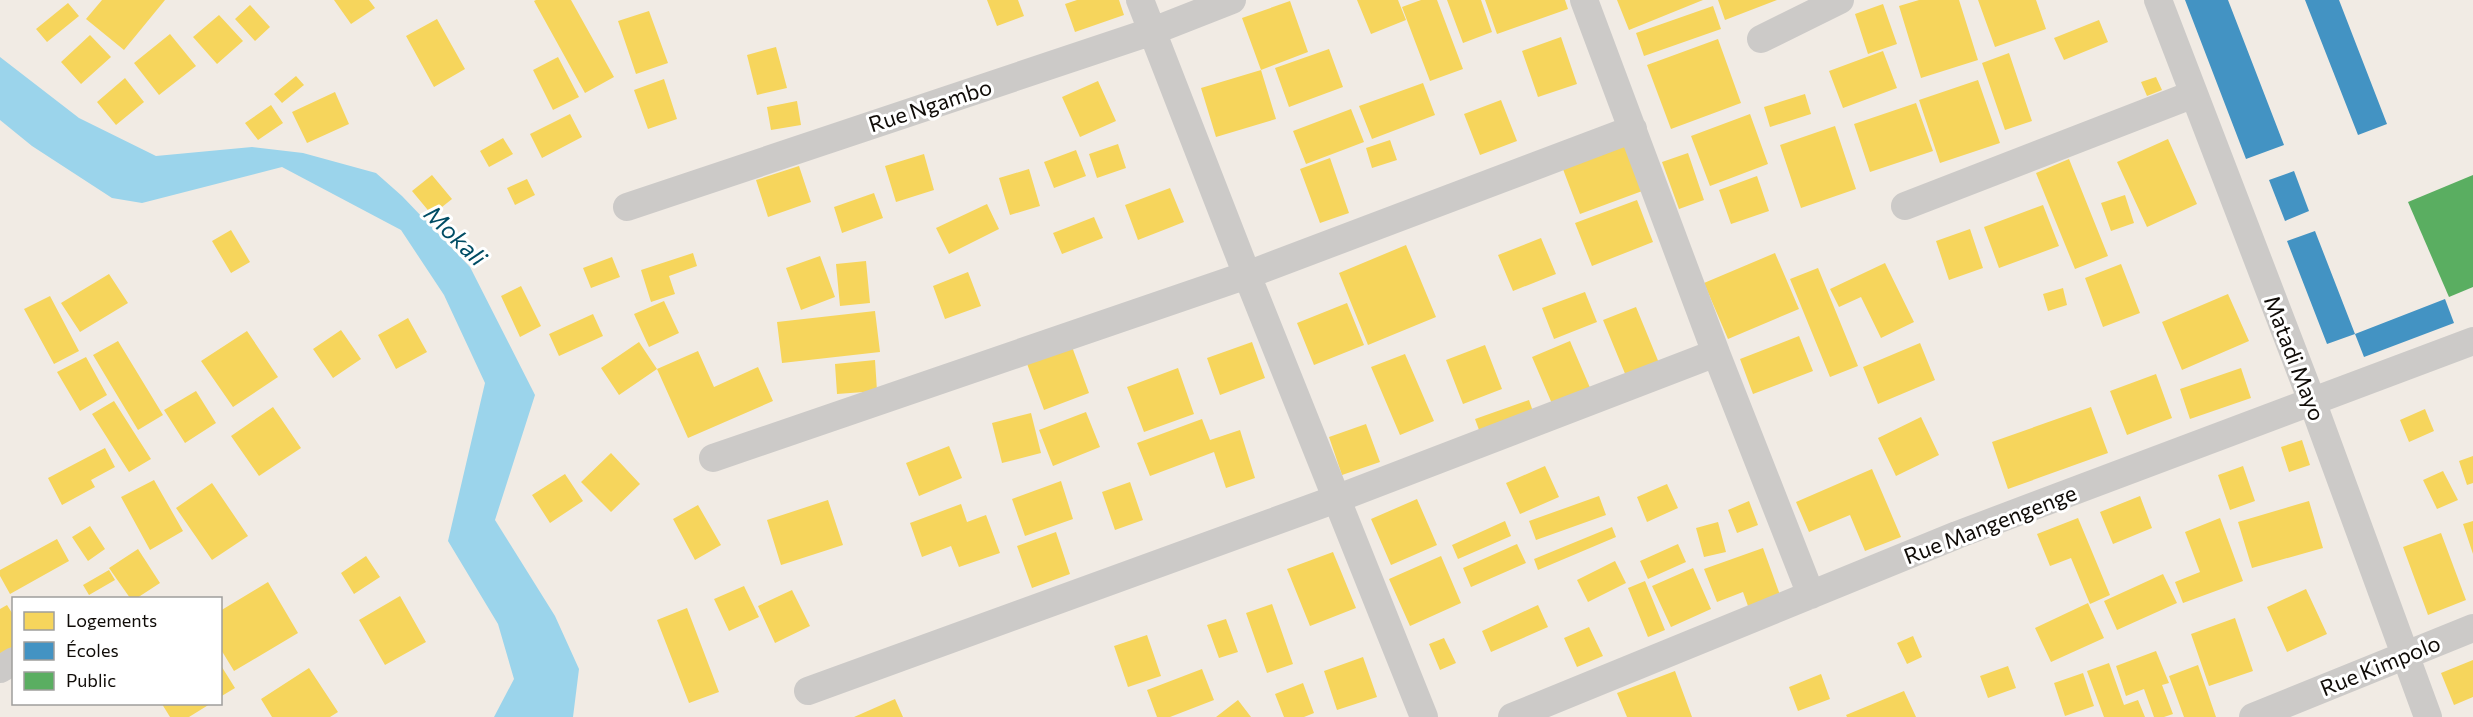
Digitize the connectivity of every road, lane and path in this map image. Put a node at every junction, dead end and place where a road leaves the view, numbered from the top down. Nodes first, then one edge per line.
1 (1140, 0) edge
2 (1232, 0) edge
3 (1584, 0) edge
4 (1840, 0) edge
5 (2158, 0) edge
6 (1153, 31) junction
7 (1761, 39) dead end
8 (2194, 94) junction
9 (1633, 129) junction
10 (1905, 206) dead end
11 (627, 207) dead end
12 (1247, 275) junction
13 (2473, 341) edge
14 (1716, 353) junction
15 (2312, 401) junction
16 (713, 458) dead end
17 (1336, 499) junction
18 (1811, 595) junction
19 (2473, 628) edge
20 (2406, 654) junction
21 (808, 691) dead end
22 (1424, 717) edge
23 (1512, 717) edge
24 (2253, 717) edge
25 (2428, 717) edge

1 - 6 street
2 - 6 street, Rue Ngambo
3 - 9 street
4 - 7 street
5 - 8 street, Matadi Mayo
6 - 11 street, Rue Ngambo
6 - 12 street
8 - 10 street
8 - 15 street, Matadi Mayo
9 - 12 street
9 - 14 street
12 - 16 street
12 - 17 street
13 - 15 street, Rue Mangengenge
14 - 17 street
14 - 18 street
15 - 18 street, Rue Mangengenge
15 - 20 street, Matadi Mayo
17 - 21 street
17 - 22 street
18 - 23 street, Rue Mangengenge
19 - 20 street, Rue Kimpolo
20 - 24 street, Rue Kimpolo
20 - 25 street, Matadi Mayo

